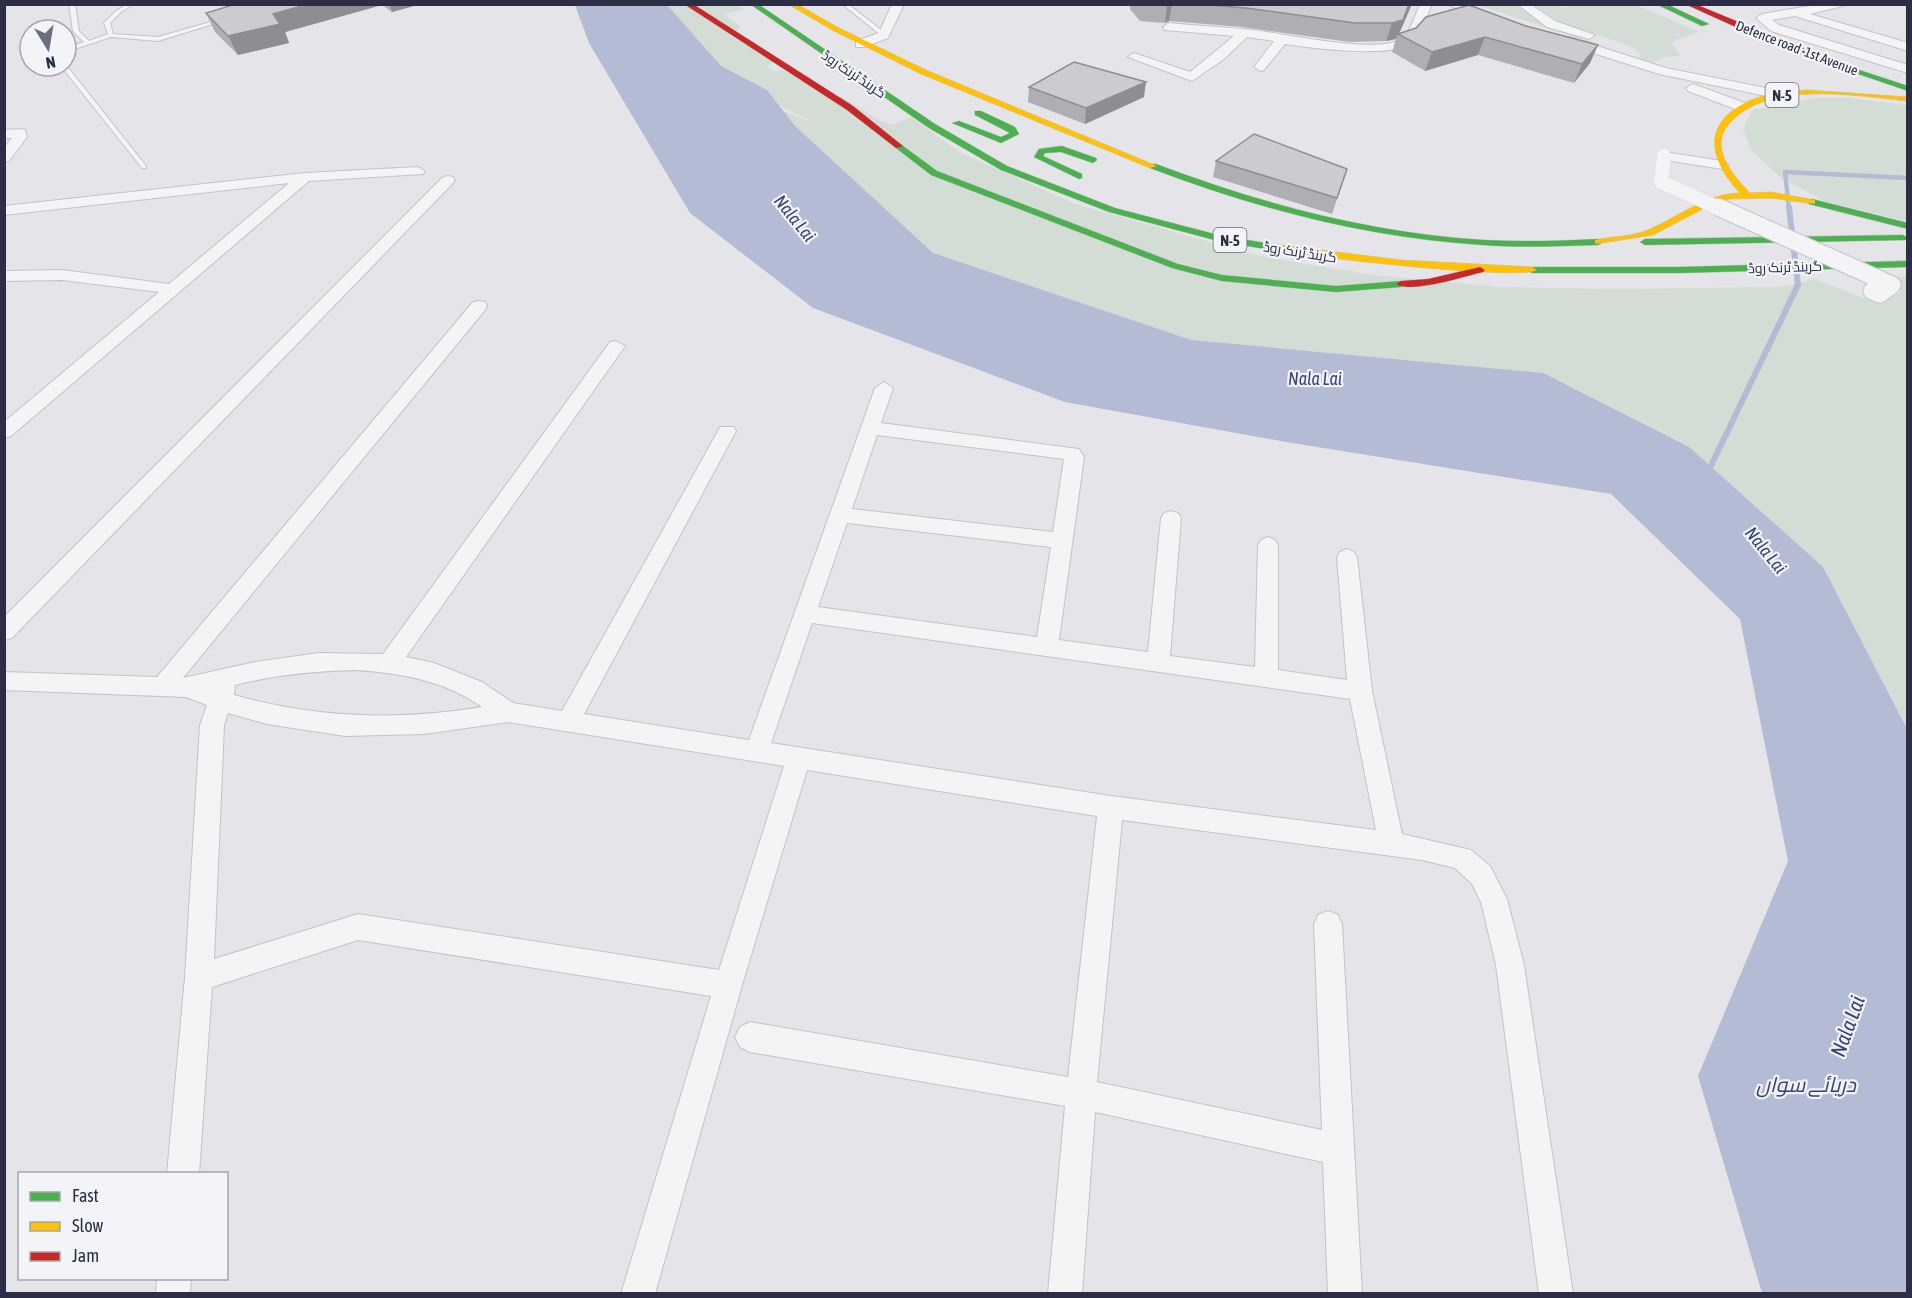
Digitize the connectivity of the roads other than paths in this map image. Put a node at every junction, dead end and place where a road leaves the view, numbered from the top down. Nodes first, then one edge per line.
1 (72, 4) edge
2 (132, 4) edge
3 (687, 4) edge
4 (753, 4) edge
5 (791, 4) edge
6 (807, 4) edge
7 (844, 4) edge
8 (898, 4) edge
9 (1426, 4) edge
10 (1450, 4) edge
11 (1522, 4) edge
12 (1659, 4) edge
13 (1688, 4) edge
14 (1846, 4) edge
15 (1792, 12) junction
16 (234, 16) edge
17 (815, 19) junction
18 (1506, 21) edge
19 (1169, 27) dead end
20 (1539, 31) edge
21 (111, 34) junction
22 (1243, 34) junction
23 (884, 35) junction
24 (1281, 41) junction
25 (87, 42) junction
26 (860, 44) junction
27 (78, 45) edge
28 (1908, 47) edge
29 (1134, 57) dead end
30 (1782, 60) dead end
31 (1638, 63) junction
32 (1260, 67) dead end
33 (1908, 69) edge
34 (1663, 71) junction
35 (930, 76) junction
36 (74, 78) edge
37 (1815, 78) dead end
38 (1908, 89) edge
39 (1846, 94) junction
40 (1781, 95) junction
41 (1908, 99) edge
42 (1740, 106) junction
43 (903, 107) junction
44 (4, 134) edge
45 (4, 158) edge
46 (1107, 165) dead end
47 (1722, 165) junction
48 (144, 167) dead end
49 (418, 171) dead end
50 (305, 177) junction
51 (1141, 177) dead end
52 (448, 180) dead end
53 (1092, 181) dead end
54 (1746, 194) junction
55 (1153, 206) dead end
56 (1279, 210) junction
57 (4, 211) edge
58 (1908, 226) edge
59 (1203, 234) junction
60 (1908, 237) edge
61 (1622, 242) junction
62 (1908, 264) edge
63 (1839, 266) junction
64 (1480, 270) junction
65 (4, 276) edge
66 (173, 289) junction
67 (478, 306) dead end
68 (616, 346) dead end
69 (884, 388) dead end
70 (870, 428) junction
71 (727, 431) dead end
72 (4, 432) edge
73 (840, 515) junction
74 (1172, 518) dead end
75 (1063, 541) junction
76 (1268, 545) dead end
77 (1347, 557) dead end
78 (806, 614) junction
79 (4, 632) edge
80 (1047, 648) junction
81 (389, 663) junction
82 (1158, 663) junction
83 (233, 675) junction
84 (1266, 678) junction
85 (4, 681) edge
86 (162, 688) junction
87 (187, 688) junction
88 (1360, 691) junction
89 (219, 701) junction
90 (508, 712) junction
91 (568, 721) junction
92 (757, 750) junction
93 (799, 756) junction
94 (1111, 807) junction
95 (1392, 844) junction
96 (1328, 924) dead end
97 (199, 977) junction
98 (728, 985) junction
99 (750, 1037) dead end
100 (1081, 1094) junction
101 (1337, 1149) junction
102 (183, 1172) edge
103 (638, 1293) edge
104 (1065, 1293) edge
105 (1345, 1293) edge
106 (1556, 1293) edge

1 - 25 lane
2 - 21 lane
3 - 64 main road
4 - 43 main road, گرینڈ ٹرنک روڈ / N-5
5 - 17 main road, گرینڈ ٹرنک روڈ
6 - 17 main road
7 - 23 lane
8 - 23 street
9 - 24 street
10 - 18 street
11 - 31 street
12 - 30 main road
13 - 38 main road, Defence road -1st Avenue
14 - 15 street
15 - 28 street
15 - 33 street
16 - 21 lane
17 - 26 main road, گرینڈ ٹرنک روڈ
19 - 22 street
20 - 31 street
21 - 25 lane
22 - 24 street
22 - 29 street
23 - 26 street
24 - 32 street
25 - 27 lane
26 - 35 main road, گرینڈ ٹرنک روڈ
31 - 34 street
34 - 40 street
34 - 42 street
35 - 43 main road
35 - 56 main road, گرینڈ ٹرنک روڈ
36 - 48 lane
37 - 39 main road
39 - 40 main road, N-5
39 - 41 main road, N-5
40 - 42 main road, N-5
42 - 47 main road
43 - 59 main road, گرینڈ ٹرنک روڈ / N-5
44 - 45 street
46 - 53 main road
47 - 54 main road
47 - 63 street, bridge
49 - 50 street
50 - 57 street
50 - 66 street
51 - 56 main road
52 - 79 street
54 - 58 main road, گرینڈ ٹرنک روڈ
54 - 61 main road, گرینڈ ٹرنک روڈ
55 - 59 main road
56 - 61 main road, گرینڈ ٹرنک روڈ
59 - 64 main road, گرینڈ ٹرنک روڈ / N-5
60 - 61 main road, گرینڈ ٹرنک روڈ, bridge
62 - 63 main road, گرینڈ ٹرنک روڈ / N-5
63 - 64 main road, گرینڈ ٹرنک روڈ / N-5
65 - 66 street
66 - 72 street
67 - 86 street
68 - 81 street
69 - 70 street
70 - 73 street
70 - 75 street
71 - 91 street
73 - 75 street
73 - 78 street
74 - 82 street
75 - 80 street
76 - 84 street
77 - 88 street
78 - 80 street
78 - 92 street
80 - 82 street
81 - 83 street
81 - 90 street
82 - 84 street
83 - 87 street
83 - 89 street
84 - 88 street
85 - 86 street
86 - 87 street
87 - 89 street
88 - 95 street
89 - 90 street
89 - 97 street
90 - 91 street
91 - 92 street
92 - 93 street
93 - 94 street
93 - 98 street
94 - 95 street
94 - 100 street
95 - 106 street
96 - 101 street
97 - 98 street
97 - 102 street
98 - 103 street
99 - 100 street
100 - 101 street
100 - 104 street
101 - 105 street

